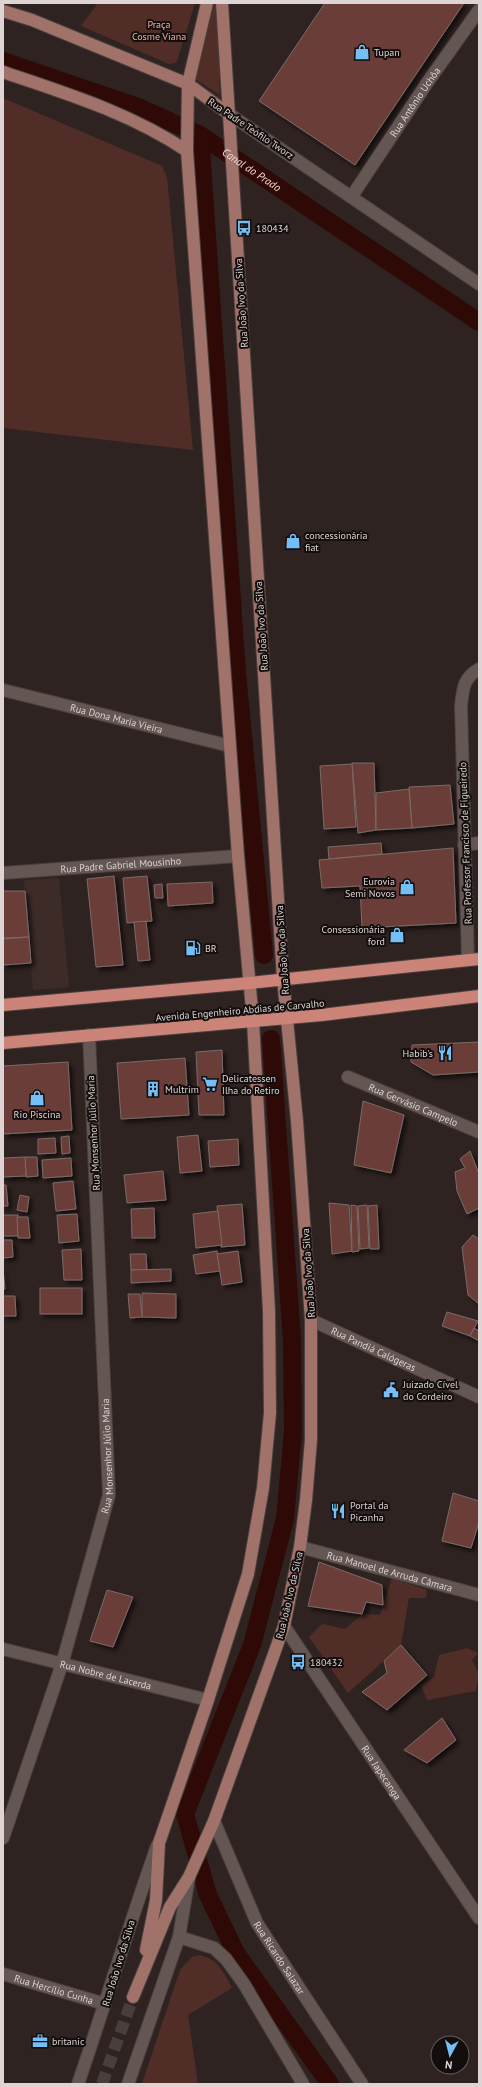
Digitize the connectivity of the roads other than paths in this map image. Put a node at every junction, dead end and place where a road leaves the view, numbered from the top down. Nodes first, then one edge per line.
1 (207, 3) edge
2 (222, 3) edge
3 (479, 10) edge
4 (3, 11) edge
5 (3, 72) edge
6 (188, 84) junction
7 (229, 114) junction
8 (187, 151) junction
9 (352, 196) junction
10 (479, 284) edge
11 (479, 669) edge
12 (3, 690) edge
13 (230, 746) junction
14 (479, 842) edge
15 (464, 845) junction
16 (238, 856) junction
17 (3, 874) edge
18 (474, 959) edge
19 (283, 979) junction
20 (250, 983) junction
21 (479, 996) edge
22 (3, 1005) edge
23 (287, 1018) junction
24 (253, 1021) junction
25 (89, 1036) junction
26 (3, 1043) edge
27 (348, 1077) dead end
28 (479, 1132) edge
29 (311, 1320) junction
30 (479, 1397) edge
31 (300, 1547) junction
32 (479, 1595) edge
33 (284, 1626) junction
34 (3, 1649) edge
35 (62, 1664) junction
36 (208, 1700) junction
37 (214, 1821) junction
38 (3, 1838) edge
39 (159, 1843) junction
40 (189, 1877) junction
41 (479, 1918) edge
42 (179, 1937) junction
43 (3, 1974) edge
44 (140, 1978) junction
45 (133, 1997) tunnel mouth
46 (105, 2004) junction
47 (78, 2084) edge
48 (128, 2084) edge
49 (303, 2084) edge
50 (362, 2084) edge

1 - 6 main road, Rua João Ivo da Silva
2 - 7 main road, Rua João Ivo da Silva
3 - 9 street, Rua Antônio Uchôa
4 - 6 main road, Rua Padre Teófilo Tworz
5 - 8 main road
6 - 7 main road, Rua Padre Teófilo Tworz
6 - 8 main road, Rua João Ivo da Silva
7 - 9 street, Rua Padre Teófilo Tworz
7 - 19 main road, Rua João Ivo da Silva
8 - 13 main road, Rua João Ivo da Silva
9 - 10 street, Rua Padre Teófilo Tworz
11 - 15 street, Rua Professor Francisco de Figueiredo
12 - 13 street, Rua Dona Maria Vieira
13 - 16 main road, Rua João Ivo da Silva
14 - 15 street
15 - 18 street, Rua Professor Francisco de Figueiredo
16 - 17 street, Rua Padre Gabriel Mousinho
16 - 20 main road, Rua João Ivo da Silva
18 - 19 highway
19 - 20 highway
19 - 23 main road, Rua João Ivo da Silva
20 - 22 highway
20 - 24 main road, Rua João Ivo da Silva
21 - 23 highway, Avenida Engenheiro Abdias de Carvalho
23 - 24 highway, Avenida Engenheiro Abdias de Carvalho
23 - 29 main road, Rua João Ivo da Silva
24 - 25 highway, Avenida Engenheiro Abdias de Carvalho
24 - 36 main road, Rua João Ivo da Silva
25 - 26 highway, Avenida Engenheiro Abdias de Carvalho
25 - 35 street, Rua Monsenhor Júlio Maria
27 - 28 street, Rua Gervásio Campelo
29 - 30 street, Rua Pandiá Calógeras
29 - 31 main road, Rua João Ivo da Silva
31 - 32 street, Rua Manoel de Arruda Câmara
31 - 33 main road, Rua João Ivo da Silva
33 - 37 main road, Rua João Ivo da Silva
33 - 41 street, Rua Japecanga
34 - 35 street, Rua Nobre de Lacerda
35 - 36 street, Rua Nobre de Lacerda
35 - 38 street, Rua Monsenhor Júlio Maria
36 - 39 main road, Rua João Ivo da Silva
37 - 40 main road, Rua João Ivo da Silva
37 - 50 street, Rua Ricardo Salazar
39 - 44 main road, Rua João Ivo da Silva
39 - 46 street, Rua João Ivo da Silva
40 - 42 street, Rua João Ivo da Silva
40 - 44 main road, Rua João Ivo da Silva
42 - 48 street, Rua João Ivo da Silva
42 - 49 street
43 - 46 street, Rua Hercílio Cunha
44 - 45 main road
46 - 47 street, Rua João Ivo da Silva

